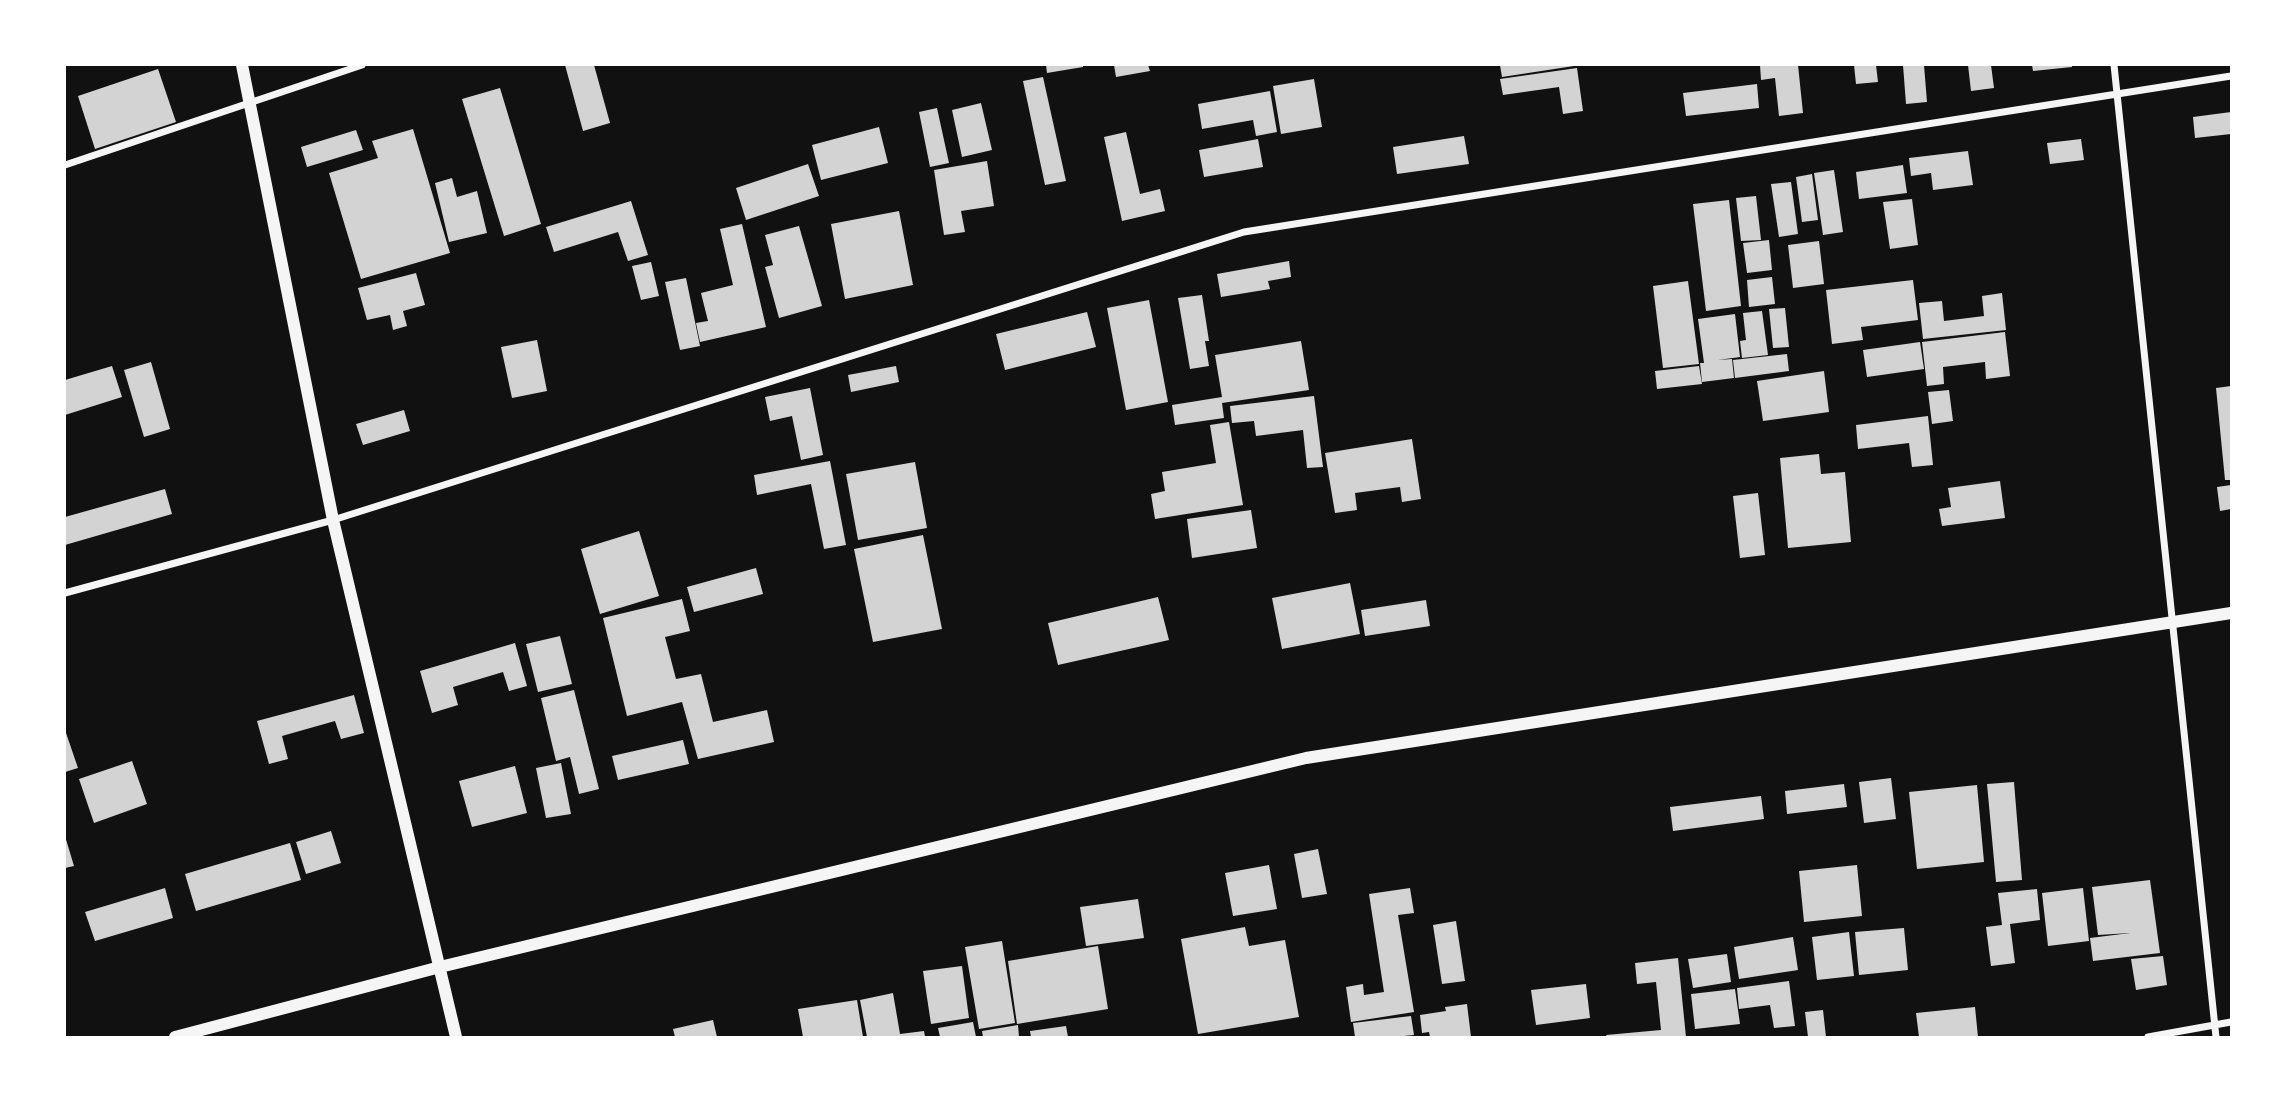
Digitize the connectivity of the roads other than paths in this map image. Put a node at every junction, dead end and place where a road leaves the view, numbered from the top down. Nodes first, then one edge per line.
1 (242, 65) edge
2 (362, 65) edge
3 (2114, 65) edge
4 (2231, 76) edge
5 (2116, 93) junction
6 (250, 103) junction
7 (65, 165) edge
8 (333, 520) junction
9 (65, 593) edge
10 (2231, 613) edge
11 (2173, 622) junction
12 (440, 967) junction
13 (2231, 1022) edge
14 (2215, 1025) junction
15 (175, 1037) edge
16 (456, 1037) edge
17 (2148, 1037) edge
18 (2216, 1037) edge

1 - 6 street
2 - 6 street
3 - 5 street
4 - 5 street
5 - 8 street
5 - 11 street
6 - 7 street
6 - 8 street
8 - 9 street
8 - 12 street
10 - 11 street
11 - 12 street
11 - 14 street
12 - 15 street
12 - 16 street
13 - 14 street
14 - 17 street
14 - 18 street

